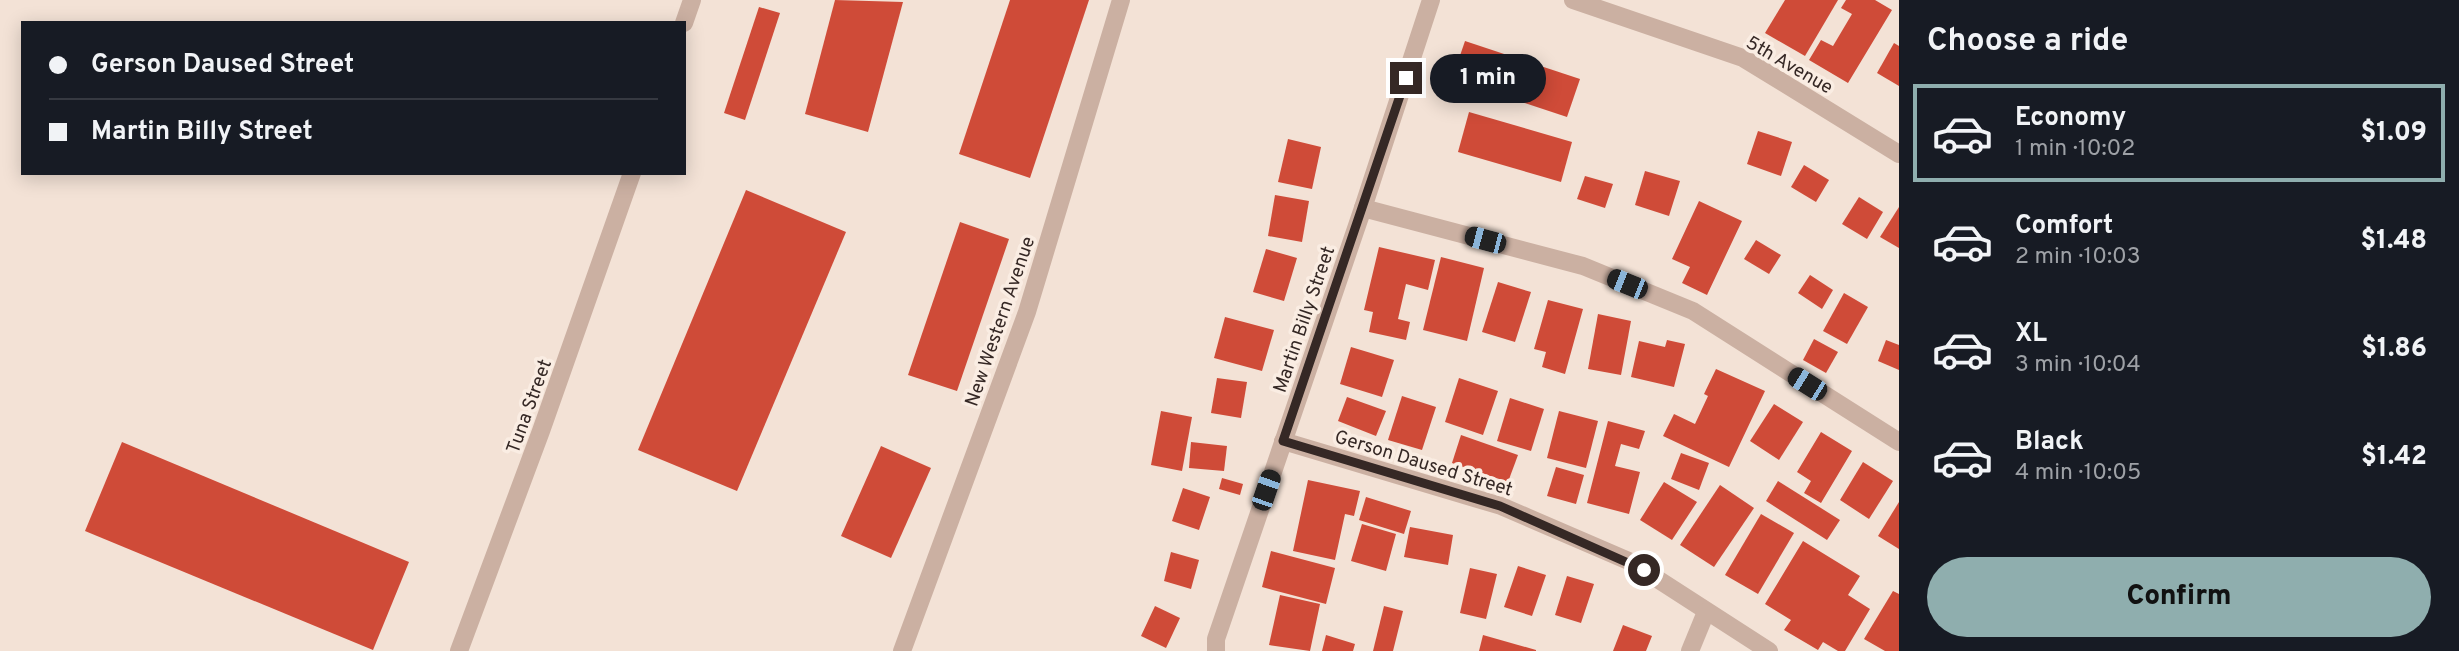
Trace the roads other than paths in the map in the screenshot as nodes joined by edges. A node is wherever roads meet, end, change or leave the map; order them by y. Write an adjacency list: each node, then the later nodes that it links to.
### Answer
1 (692, 0): 5 (street)
2 (1121, 0): 13 (street, New Western Avenue)
3 (1431, 0): 8 (street, Martin Billy Street)
4 (1573, 0): 6 (street, 5th Avenue)
5 (685, 21)
6 (1899, 154)
7 (631, 175): 12 (street, Tuna Street)
8 (1363, 208): 9 (street, Martin Billy Street); 10 (street)
9 (1283, 441): 11 (street, Gerson Daused Street); 14 (street, Martin Billy Street)
10 (1899, 442)
11 (1706, 612): 15 (street); 16 (street, Gerson Daused Street)
12 (459, 651)
13 (902, 651)
14 (1216, 651)
15 (1690, 651)
16 (1769, 651)

